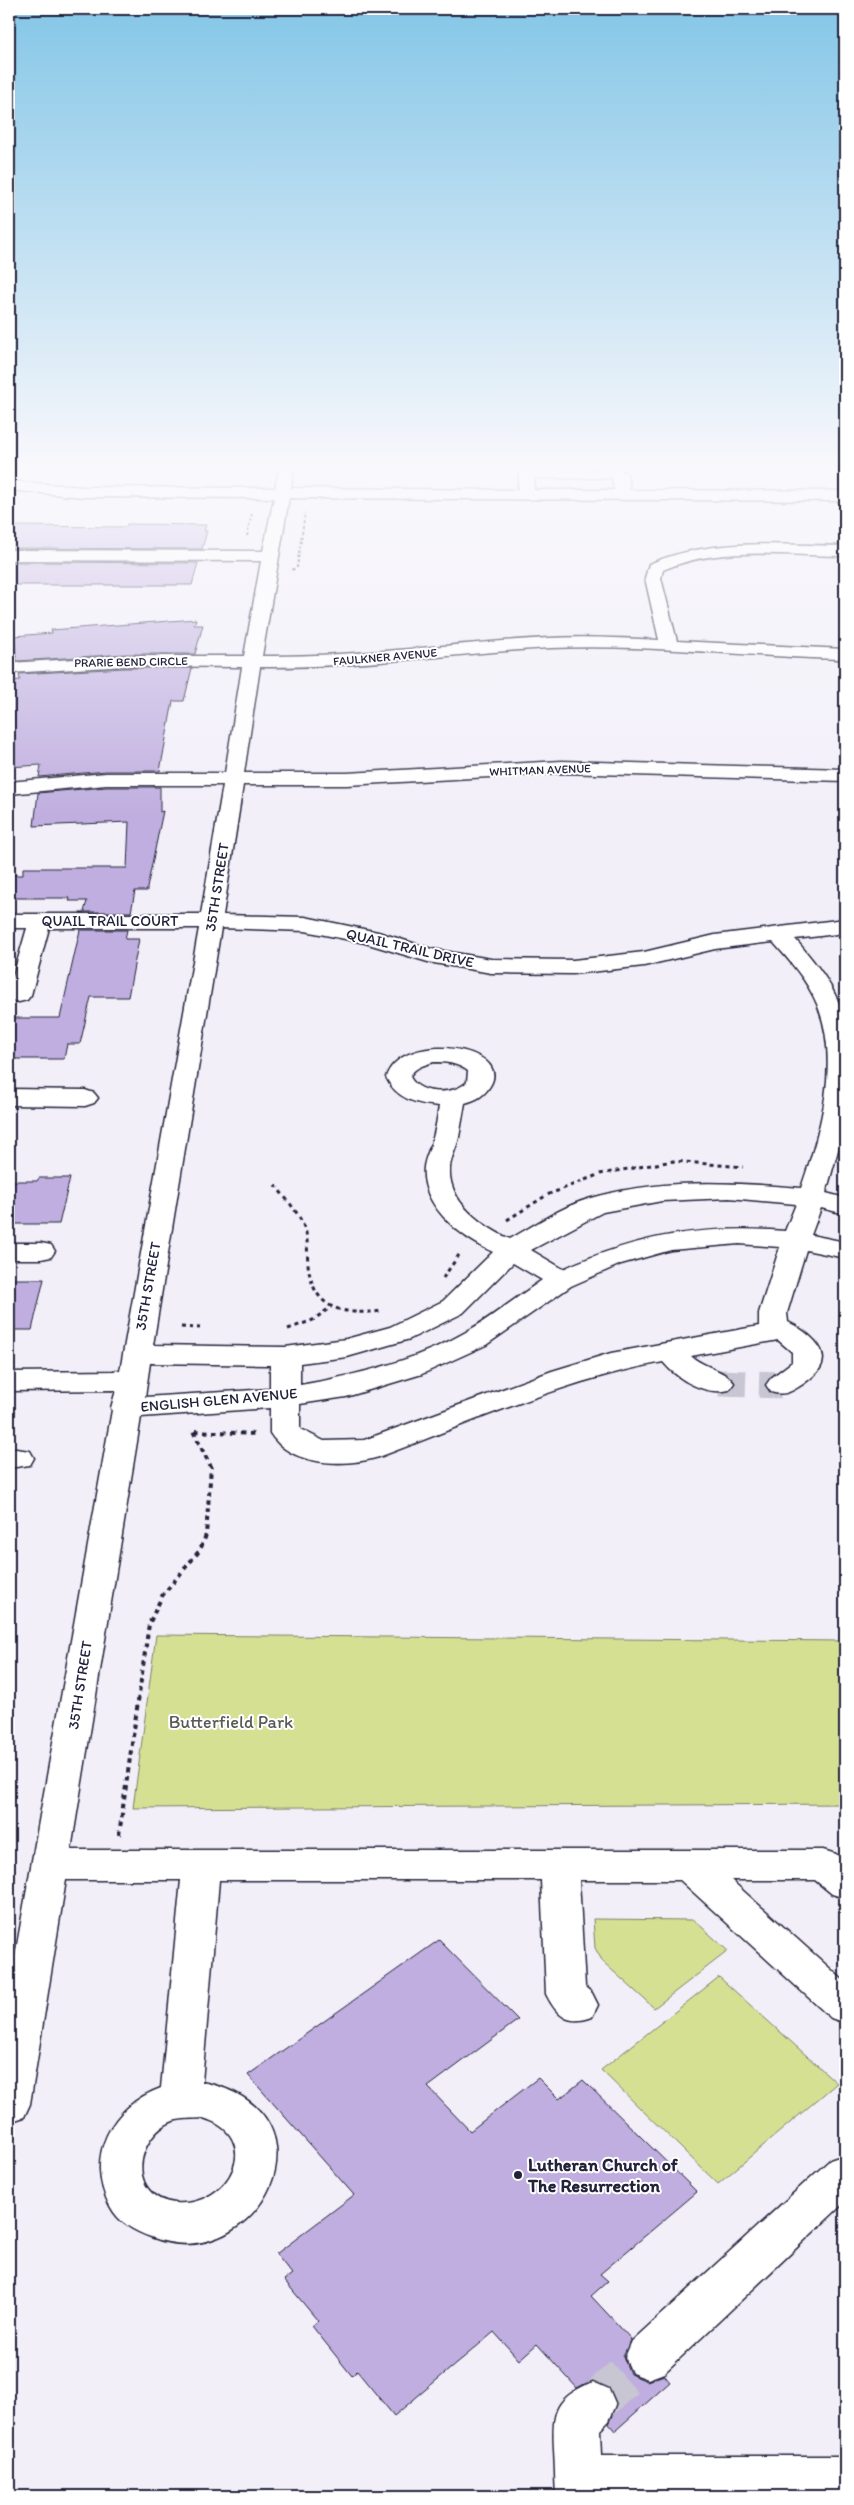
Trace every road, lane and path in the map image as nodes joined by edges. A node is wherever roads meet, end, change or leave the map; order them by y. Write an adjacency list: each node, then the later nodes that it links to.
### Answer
1 (266, 585): 5 (street, 35TH STREET)
2 (655, 585): 3 (street)
3 (669, 644): 4 (street, FAULKNER AVENUE); 5 (street, FAULKNER AVENUE)
4 (845, 654)
5 (254, 662): 6 (street, PRARIE BEND CIRCLE); 8 (street, 35TH STREET)
6 (9, 668)
7 (845, 775): 8 (street, WHITMAN AVENUE)
8 (235, 778): 9 (street); 12 (street, 35TH STREET)
9 (9, 788)
10 (9, 921): 11 (street, QUAIL TRAIL COURT)
11 (40, 921): 12 (street, QUAIL TRAIL COURT); 15 (street)
12 (211, 921): 14 (street, QUAIL TRAIL DRIVE); 38 (street, 35TH STREET)
13 (845, 926): 14 (street, QUAIL TRAIL DRIVE)
14 (778, 933): 20 (street)
15 (19, 996)
16 (9, 1097): 17 (street)
17 (85, 1098)
18 (452, 1099): 24 (street)
19 (275, 1185): 30 (path)
20 (811, 1198): 21 (street); 22 (street); 24 (street)
21 (845, 1206)
22 (796, 1240): 25 (street, ENGLISH GLEN AVENUE); 28 (street, ENGLISH GLEN AVENUE); 32 (street)
23 (467, 1248): 29 (path)
24 (511, 1250): 28 (street); 35 (street)
25 (845, 1250)
26 (9, 1251): 27 (street)
27 (41, 1251)
28 (561, 1280): 41 (street, ENGLISH GLEN AVENUE)
29 (438, 1284)
30 (331, 1307): 31 (path); 35 (path)
31 (386, 1310)
32 (774, 1326): 36 (street); 40 (street)
33 (180, 1327): 34 (path)
34 (210, 1329)
35 (283, 1343): 38 (street); 41 (street)
36 (670, 1352): 39 (street); 41 (street)
37 (9, 1381): 38 (street)
38 (131, 1381): 41 (street, ENGLISH GLEN AVENUE); 47 (street, 35TH STREET)
39 (719, 1383)
40 (781, 1385)
41 (286, 1396)
42 (190, 1424): 44 (path)
43 (183, 1430): 44 (path)
44 (193, 1431): 45 (path); 46 (path)
45 (265, 1435)
46 (118, 1836)
47 (51, 1865): 50 (street); 55 (street, 35TH STREET)
48 (559, 1865): 49 (street); 50 (street); 52 (street)
49 (688, 1865): 51 (street); 53 (street)
50 (201, 1866): 54 (street)
51 (845, 1883)
52 (578, 2005)
53 (845, 2006)
54 (180, 2101)
55 (9, 2104)
56 (845, 2174): 57 (street)
57 (648, 2357)
58 (593, 2406): 60 (street)
59 (845, 2480): 60 (street)
60 (580, 2488)

